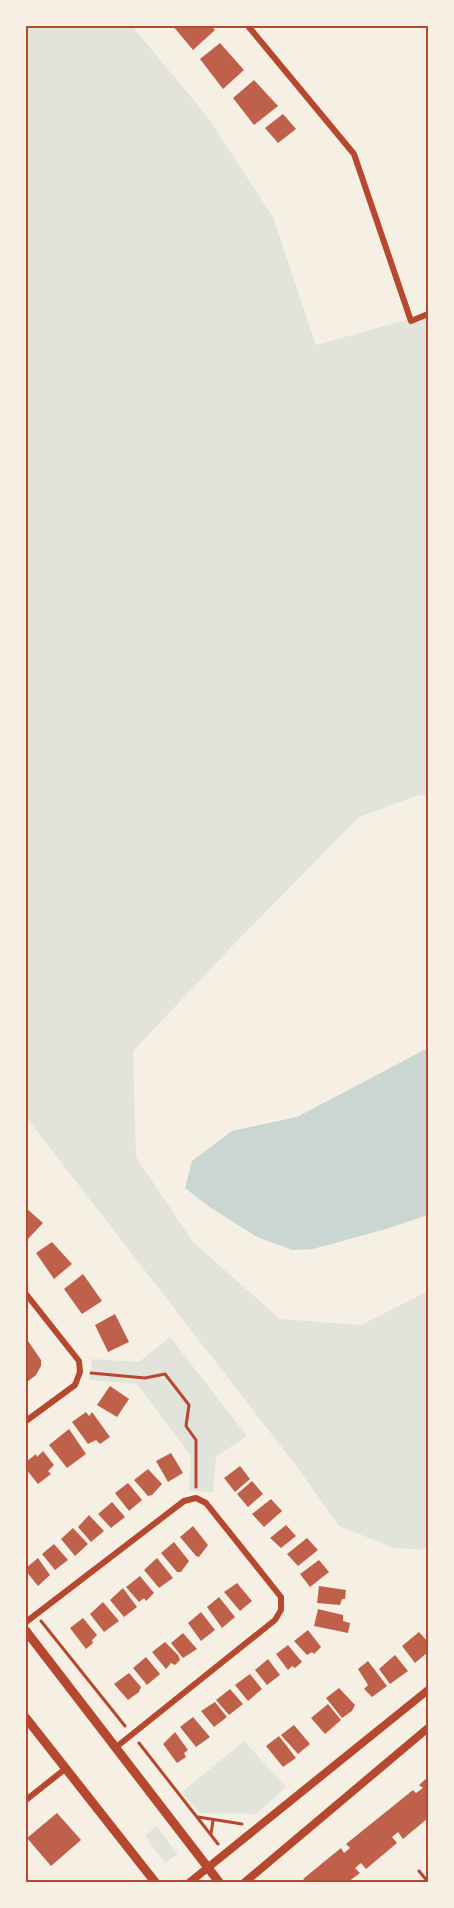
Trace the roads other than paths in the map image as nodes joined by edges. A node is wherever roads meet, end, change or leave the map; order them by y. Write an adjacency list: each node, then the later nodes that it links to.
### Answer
1 (248, 26): 2 (street)
2 (429, 314)
3 (26, 1294): 4 (street)
4 (26, 1421)
5 (26, 1622): 10 (street)
6 (26, 1631): 10 (main road)
7 (429, 1690): 13 (street)
8 (26, 1718): 11 (main road)
9 (429, 1728): 17 (street)
10 (115, 1748): 13 (main road)
11 (65, 1769): 12 (street); 14 (main road)
12 (26, 1800)
13 (207, 1868): 15 (street); 16 (main road)
14 (155, 1882)
15 (190, 1882)
16 (219, 1882)
17 (245, 1882)

